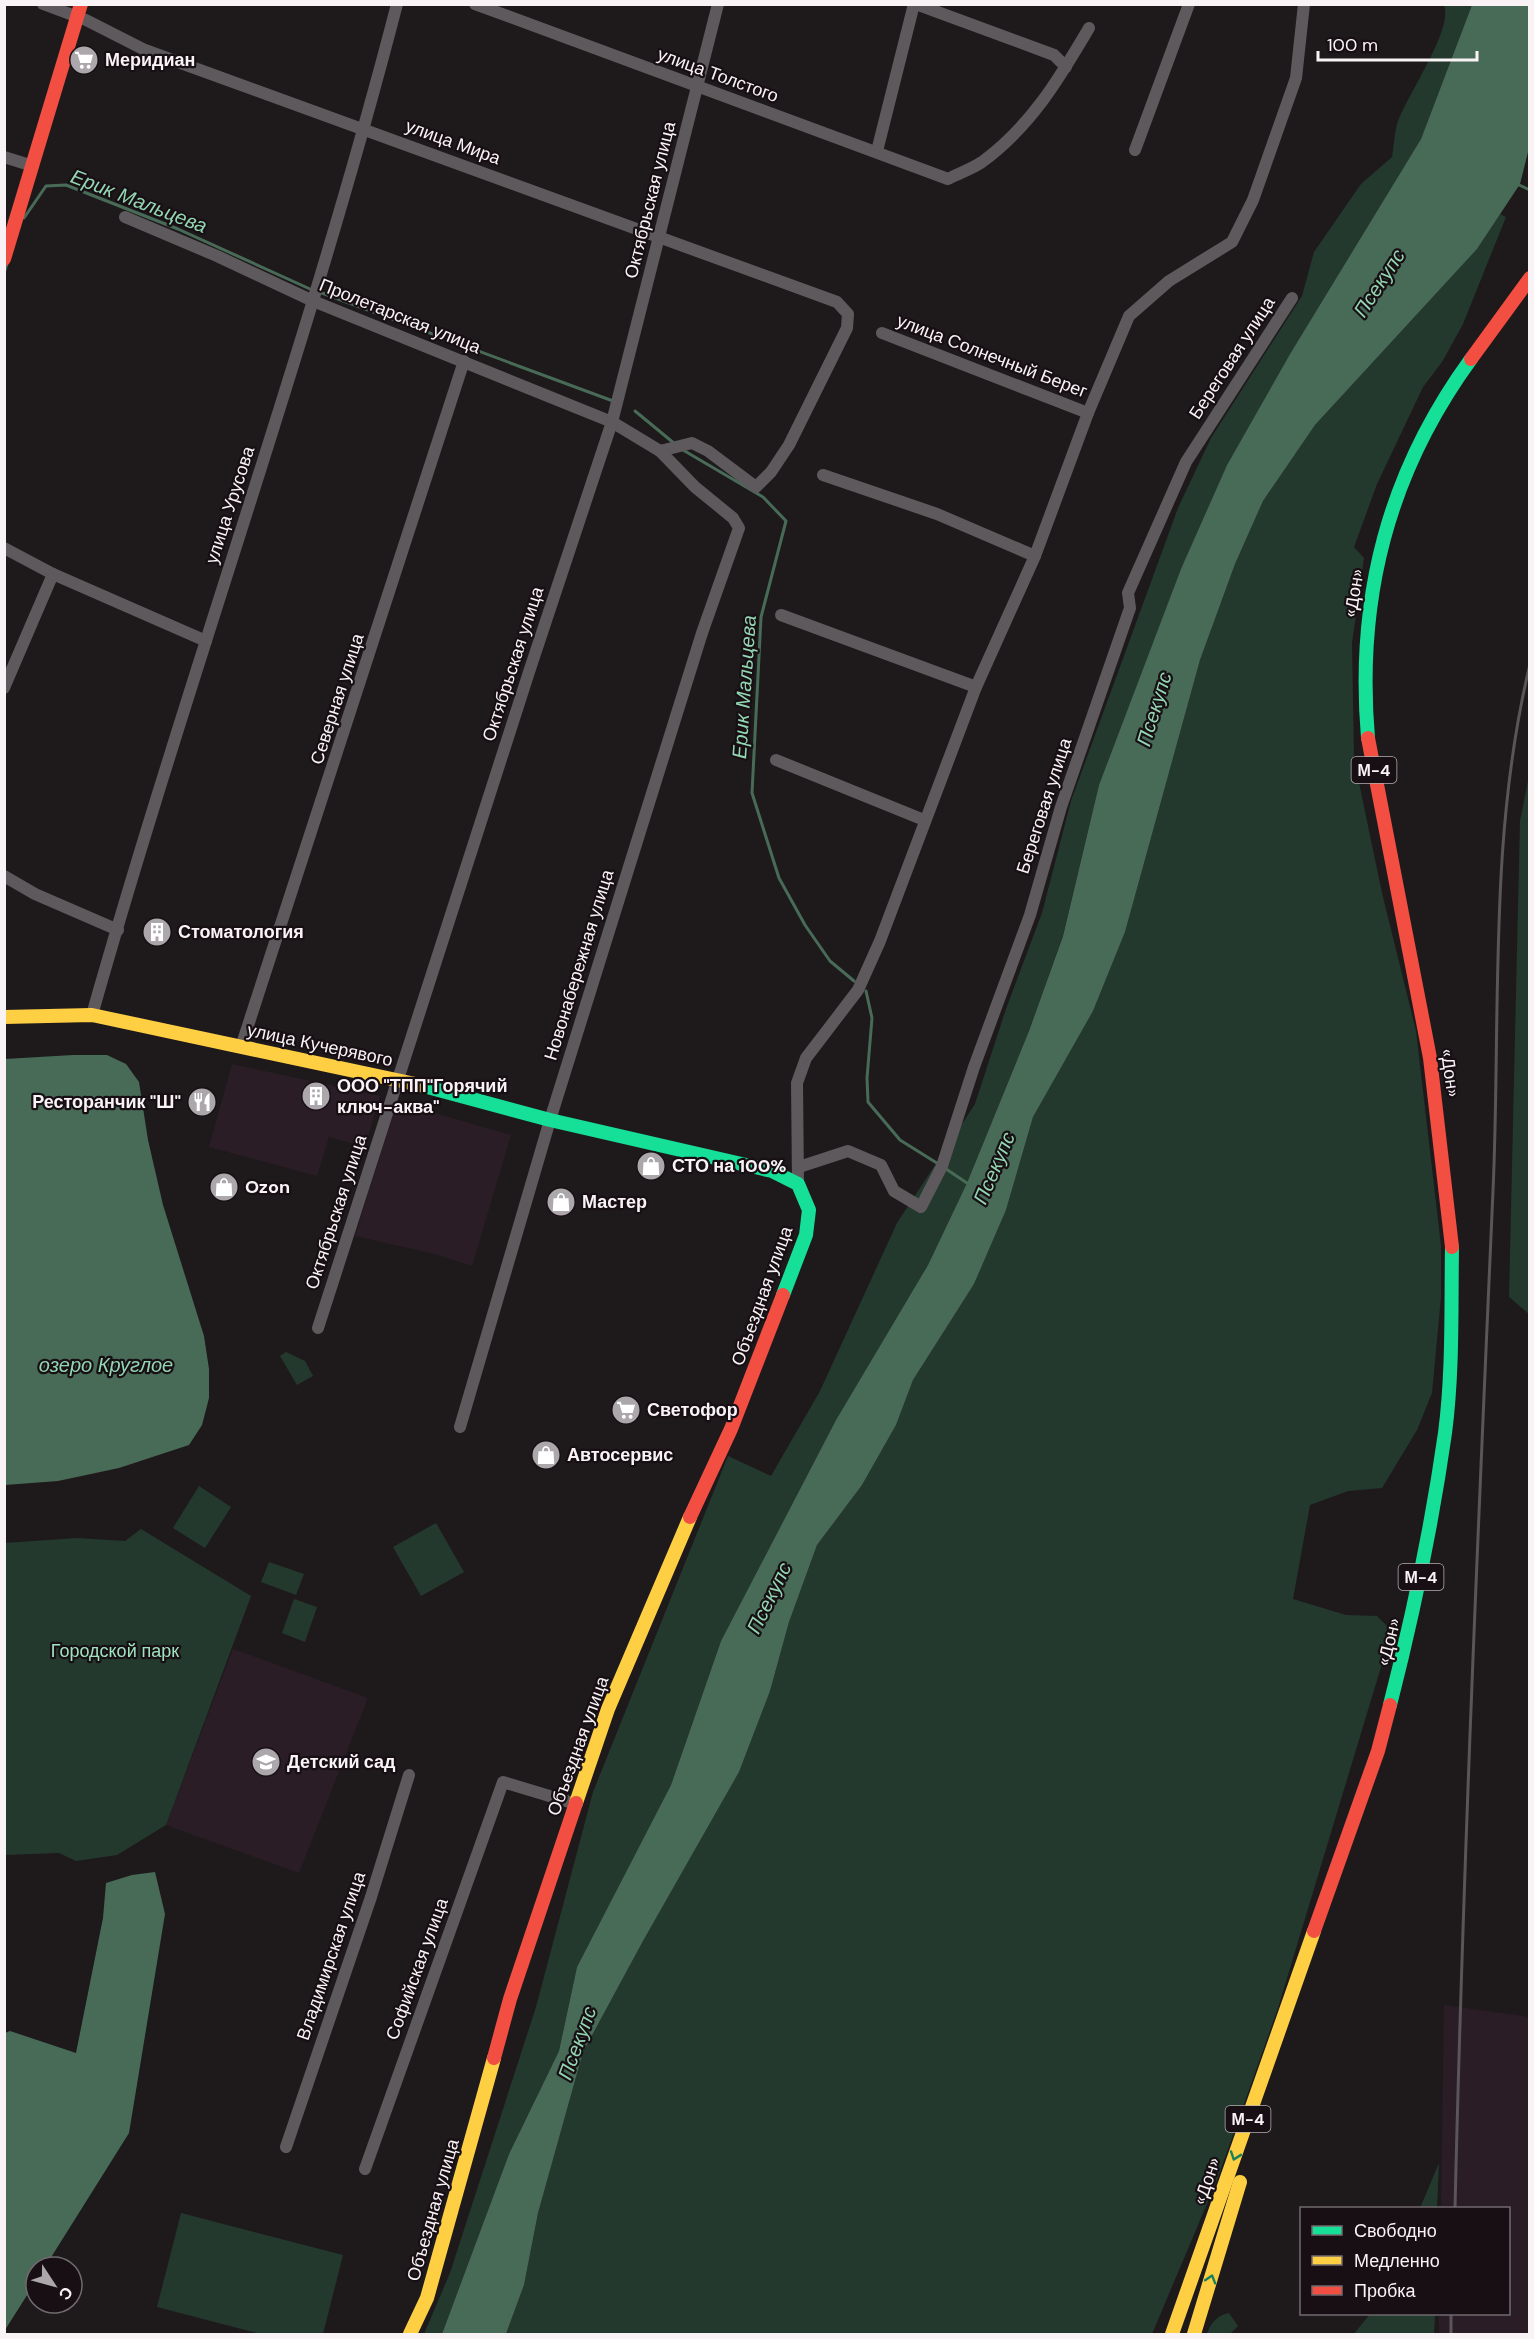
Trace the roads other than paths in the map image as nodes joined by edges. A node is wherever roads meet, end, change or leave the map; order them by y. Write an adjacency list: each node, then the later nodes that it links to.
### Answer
1 (43, 4): 8 (street, улица Мира)
2 (397, 4): 12 (street, улица Урусова)
3 (475, 4): 11 (street, улица Толстого)
4 (718, 4): 11 (street, Октябрьская улица)
5 (915, 4): 10 (street); 14 (street)
6 (1189, 4): 13 (street)
7 (1304, 4): 25 (street, улица Солнечный Берег)
8 (79, 11): 12 (street, улица Мира); 16 (main road)
9 (1089, 28): 10 (street)
10 (1066, 67): 14 (street, улица Толстого)
11 (696, 87): 14 (street, улица Толстого); 18 (street, Октябрьская улица)
12 (365, 129): 18 (street, улица Мира); 22 (street, улица Урусова)
13 (1136, 150)
14 (877, 151)
15 (4, 157): 16 (street)
16 (33, 166): 19 (main road)
17 (125, 217): 22 (street, Пролетарская улица)
18 (660, 239): 26 (street, Октябрьская улица); 27 (street, улица Мира)
19 (4, 260)
20 (1530, 278): 52 (main road, «Дон» / М-4)
21 (1292, 298): 46 (street, Береговая улица)
22 (314, 302): 24 (street, Пролетарская улица); 34 (street, улица Урусова)
23 (882, 333): 25 (street, улица Солнечный Берег)
24 (464, 361): 26 (street, Пролетарская улица); 43 (street, Северная улица)
25 (1088, 414): 31 (street, улица Солнечный Берег)
26 (612, 422): 27 (street, Пролетарская улица); 44 (street, Октябрьская улица)
27 (660, 451): 29 (street, Пролетарская улица)
28 (823, 475): 31 (street)
29 (733, 518): 45 (street, Новонабережная улица)
30 (4, 548): 32 (street)
31 (1035, 556): 35 (street, улица Солнечный Берег)
32 (53, 574): 34 (street); 36 (street)
33 (781, 615): 35 (street)
34 (206, 641): 40 (street, улица Урусова)
35 (976, 687): 38 (street, улица Солнечный Берег)
36 (4, 688)
37 (776, 760): 38 (street)
38 (924, 820): 46 (street, улица Солнечный Берег)
39 (4, 876): 40 (street)
40 (118, 930): 41 (street, улица Урусова)
41 (92, 1015): 42 (main road, улица Кучерявого); 43 (main road, улица Кучерявого)
42 (4, 1017)
43 (241, 1047): 44 (main road, улица Кучерявого)
44 (398, 1079): 45 (main road, улица Кучерявого); 48 (street, Октябрьская улица)
45 (550, 1120): 47 (main road, улица Кучерявого); 49 (street, Новонабережная улица)
46 (799, 1167): 47 (street, улица Солнечный Берег)
47 (798, 1184): 51 (main road, Объездная улица)
48 (318, 1328)
49 (460, 1427)
50 (409, 1775): 53 (street, Владимирская улица)
51 (576, 1804): 54 (street, Софийская улица); 55 (main road, Объездная улица)
52 (1324, 1903): 56 (main road, «Дон» / М-4, one-way to 56); 57 (main road, «Дон» / М-4, one-way to 52)
53 (286, 2147)
54 (365, 2169)
55 (410, 2334)
56 (1172, 2334)
57 (1194, 2334)

